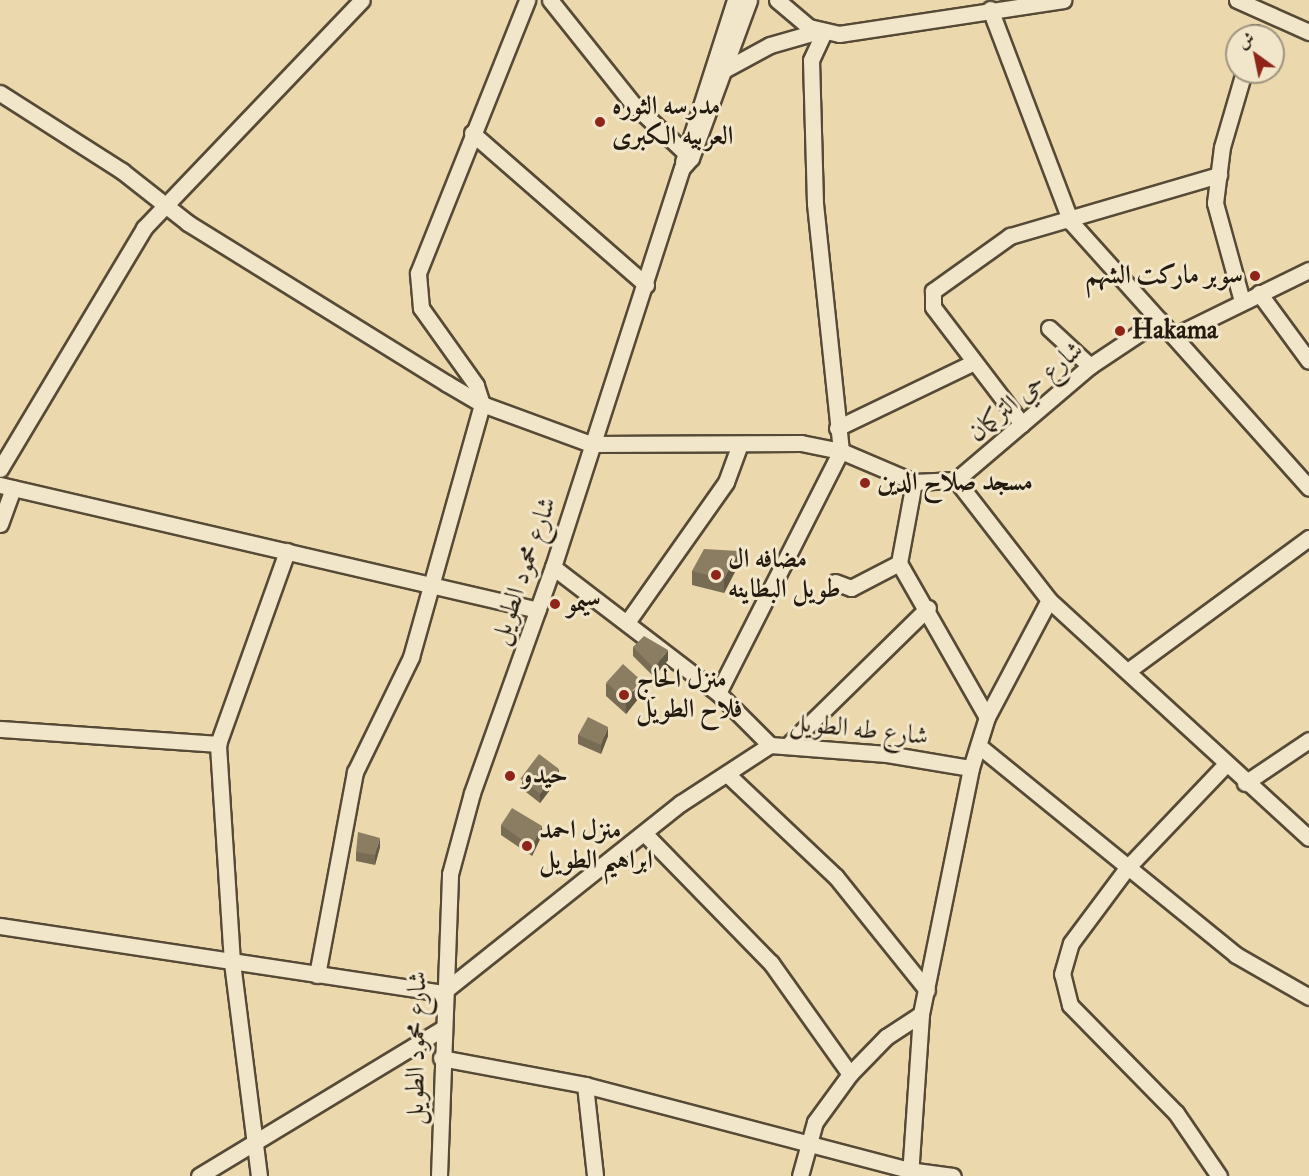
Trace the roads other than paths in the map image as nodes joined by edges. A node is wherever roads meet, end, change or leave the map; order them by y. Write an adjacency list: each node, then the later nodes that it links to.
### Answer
1 (362, 0): 18 (street)
2 (527, 0): 15 (street)
3 (550, 0): 16 (street)
4 (735, 0): 16 (street)
5 (749, 0): 12 (street, شارع محمود الطويل)
6 (777, 0): 10 (street)
7 (1063, 0): 9 (street)
8 (1237, 0): 11 (street)
9 (990, 9): 10 (street); 19 (street)
10 (821, 32): 12 (street); 32 (street)
11 (1309, 32)
12 (724, 70): 16 (street, شارع محمود الطويل)
13 (1241, 84): 17 (street)
14 (0, 93): 18 (street)
15 (472, 133): 21 (street); 30 (street)
16 (686, 160): 21 (street, شارع محمود الطويل)
17 (1219, 175): 19 (street); 23 (street)
18 (165, 206): 30 (street); 36 (street)
19 (1071, 222): 24 (street); 28 (street)
20 (1309, 270): 22 (street)
21 (646, 285): 33 (street, شارع محمود الطويل)
22 (1259, 293): 23 (street); 27 (street)
23 (1242, 301): 26 (street)
24 (1159, 320): 26 (street); 29 (street, شارع حي التركمان)
25 (1049, 328): 29 (street)
26 (1174, 336): 40 (street)
27 (1306, 352)
28 (972, 363): 31 (street); 32 (street)
29 (1090, 366): 31 (street, شارع حي التركمان)
30 (482, 404): 33 (street); 47 (street)
31 (1022, 424): 37 (street, شارع حي التركمان)
32 (837, 428): 35 (street)
33 (591, 444): 34 (street); 45 (street, شارع محمود الطويل)
34 (740, 444): 35 (street); 51 (street)
35 (841, 451): 38 (street); 53 (street)
36 (0, 469)
37 (956, 480): 38 (street); 48 (street)
38 (914, 482): 44 (street)
39 (7, 487): 41 (street); 43 (street)
40 (1309, 488)
41 (0, 524)
42 (1309, 538): 52 (street)
43 (287, 551): 47 (street); 58 (street)
44 (898, 563): 46 (street); 49 (street)
45 (553, 567): 50 (street, شارع محمود الطويل); 51 (street, شارع طه الطويل)
46 (835, 582)
47 (433, 585): 50 (street); 70 (street)
48 (1049, 600): 52 (street); 54 (street)
49 (928, 608): 54 (street); 57 (street)
50 (538, 610): 72 (street, شارع محمود الطويل)
51 (628, 621): 53 (street, شارع طه الطويل)
52 (1129, 670): 61 (street)
53 (718, 693): 59 (street, شارع طه الطويل)
54 (987, 717): 60 (street)
55 (0, 729): 58 (street)
56 (1309, 740): 64 (street)
57 (790, 743): 59 (street, شارع طه الطويل); 62 (street, شارع طه الطويل)
58 (218, 744): 69 (street)
59 (771, 745): 63 (street)
60 (979, 746): 62 (street); 67 (street)
61 (1225, 765): 64 (street); 67 (street)
62 (971, 768): 71 (street)
63 (727, 774): 65 (street); 71 (street)
64 (1245, 783): 66 (street)
65 (644, 833): 72 (street); 77 (street)
66 (1309, 838)
67 (1127, 868): 73 (street); 90 (street)
68 (0, 926): 69 (street)
69 (232, 962): 70 (street); 80 (street)
70 (317, 975): 72 (street)
71 (927, 990): 74 (street)
72 (442, 993): 75 (street, شارع محمود الطويل)
73 (1309, 997)
74 (921, 1014): 77 (street); 79 (street)
75 (443, 1028): 76 (street, شارع محمود الطويل); 80 (street)
76 (441, 1059): 78 (street); 86 (street, شارع محمود الطويل)
77 (850, 1074): 81 (street)
78 (585, 1085): 81 (street); 87 (street)
79 (915, 1141): 82 (street); 83 (street)
80 (254, 1144): 84 (street); 85 (street)
81 (810, 1144): 82 (street); 88 (street)
82 (909, 1173): 83 (street)
83 (928, 1174): 89 (street)
84 (199, 1176)
85 (259, 1176)
86 (439, 1176)
87 (595, 1176)
88 (800, 1176)
89 (953, 1176)
90 (1219, 1176)

